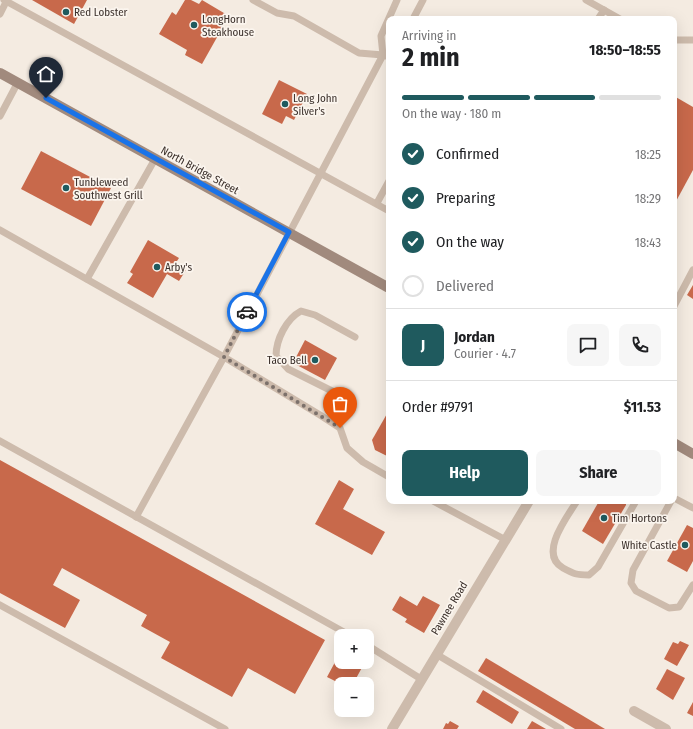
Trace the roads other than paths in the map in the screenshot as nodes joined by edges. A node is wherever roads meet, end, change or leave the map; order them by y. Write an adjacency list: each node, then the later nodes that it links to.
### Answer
1 (6, 0): 7 (lane); 22 (lane)
2 (253, 0): 16 (lane)
3 (397, 0): 8 (lane)
4 (423, 0): 9 (lane)
5 (586, 0): 6 (lane)
6 (604, 10): 10 (lane); 11 (lane)
7 (0, 14)
8 (390, 16)
9 (415, 16)
10 (600, 16)
11 (615, 16)
12 (386, 25): 15 (lane)
13 (677, 40): 14 (lane)
14 (693, 40)
15 (386, 52)
16 (386, 55)
17 (386, 57): 22 (lane)
18 (0, 73): 19 (main road, North Bridge Street)
19 (18, 82): 20 (lane); 21 (main road, North Bridge Street)
20 (0, 116)
21 (155, 159): 27 (main road, North Bridge Street); 29 (lane)
22 (321, 174): 24 (lane); 27 (lane)
23 (386, 186): 24 (lane)
24 (376, 203): 25 (lane)
25 (386, 209)
26 (0, 230): 29 (lane)
27 (289, 232): 30 (main road, North Bridge Street); 33 (lane)
28 (693, 270): 31 (lane)
29 (87, 279): 33 (lane)
30 (386, 286)
31 (677, 300)
32 (355, 337): 34 (lane)
33 (224, 357): 38 (lane); 46 (lane)
34 (340, 395)
35 (0, 441): 46 (lane)
36 (677, 445): 37 (main road)
37 (693, 454)
38 (386, 475)
39 (677, 500): 45 (lane)
40 (439, 504): 47 (lane)
41 (526, 504): 47 (street, Pawnee Road)
42 (575, 504): 43 (lane)
43 (634, 504)
44 (669, 504): 48 (lane)
45 (693, 508)
46 (136, 517): 50 (lane)
47 (504, 539): 52 (street, Pawnee Road)
48 (693, 585)
49 (0, 605): 55 (lane)
50 (338, 629)
51 (374, 649): 53 (lane)
52 (436, 654): 53 (street, Pawnee Road); 57 (lane)
53 (421, 678): 56 (street, Pawnee Road)
54 (634, 711): 58 (street)
55 (225, 729)
56 (392, 729)
57 (561, 729)
58 (666, 729)

